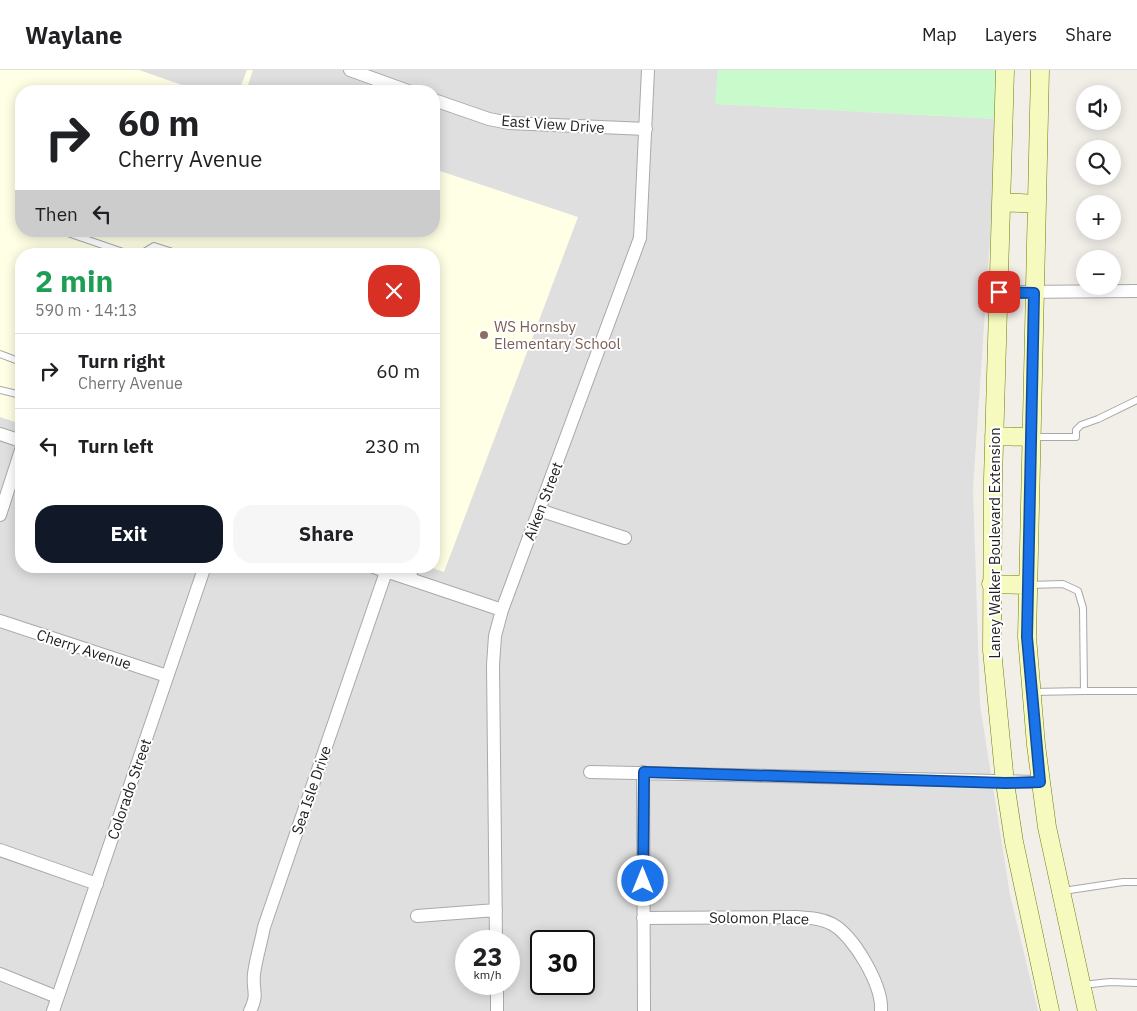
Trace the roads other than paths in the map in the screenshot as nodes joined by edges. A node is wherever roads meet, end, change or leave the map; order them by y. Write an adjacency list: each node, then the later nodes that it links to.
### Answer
1 (350, 70): 5 (street)
2 (648, 70): 7 (street, Aiken Street)
3 (1005, 70): 8 (main road, Laney Walker Boulevard Extension)
4 (1040, 70): 9 (main road)
5 (391, 85)
6 (440, 102): 7 (street, East View Drive)
7 (646, 129): 25 (street, Aiken Street)
8 (1001, 202): 9 (main road); 13 (main road, Laney Walker Boulevard Extension)
9 (1036, 204): 14 (main road)
10 (79, 237): 11 (lane)
11 (112, 248)
12 (1137, 291): 14 (street)
13 (999, 292): 14 (street); 21 (main road, Laney Walker Boulevard Extension)
14 (1034, 293): 22 (main road)
15 (0, 354): 16 (lane)
16 (15, 360)
17 (0, 390): 18 (lane)
18 (15, 394)
19 (1137, 400): 22 (lane)
20 (0, 434): 23 (street)
21 (994, 436): 22 (main road); 33 (main road, Laney Walker Boulevard Extension)
22 (1030, 437): 34 (main road)
23 (15, 439)
24 (15, 469): 26 (street)
25 (539, 510): 27 (street); 35 (street, Aiken Street)
26 (0, 516)
27 (625, 538)
28 (203, 573): 37 (street, Colorado Street)
29 (386, 573): 59 (street, Sea Isle Drive)
30 (389, 573): 32 (street)
31 (414, 573): 32 (lane)
32 (412, 580): 35 (street)
33 (991, 584): 34 (main road); 44 (main road, Laney Walker Boulevard Extension)
34 (1028, 585): 38 (lane); 39 (main road)
35 (502, 610): 49 (street, Aiken Street)
36 (0, 621): 37 (street, Cherry Avenue)
37 (167, 676): 47 (street, Colorado Street)
38 (1084, 691): 39 (lane); 40 (lane)
39 (1031, 692): 43 (main road)
40 (1137, 692)
41 (590, 772): 42 (street)
42 (644, 772): 44 (street); 51 (street)
43 (1040, 782): 44 (street); 48 (main road)
44 (1005, 783): 63 (main road, Laney Walker Boulevard Extension)
45 (0, 850): 47 (street)
46 (1137, 882): 48 (lane)
47 (97, 884): 57 (street, Colorado Street)
48 (1060, 891): 55 (main road)
49 (496, 910): 50 (street); 52 (street, Aiken Street)
50 (417, 916)
51 (642, 918): 61 (street); 62 (street, Solomon Place)
52 (496, 930)
53 (0, 974): 57 (street)
54 (1137, 983): 55 (lane)
55 (1080, 985): 64 (main road)
56 (497, 995): 60 (street)
57 (57, 997): 58 (street, Colorado Street)
58 (52, 1011)
59 (250, 1011)
60 (497, 1011)
61 (644, 1011)
62 (880, 1011)
63 (1050, 1011)
64 (1087, 1011)

